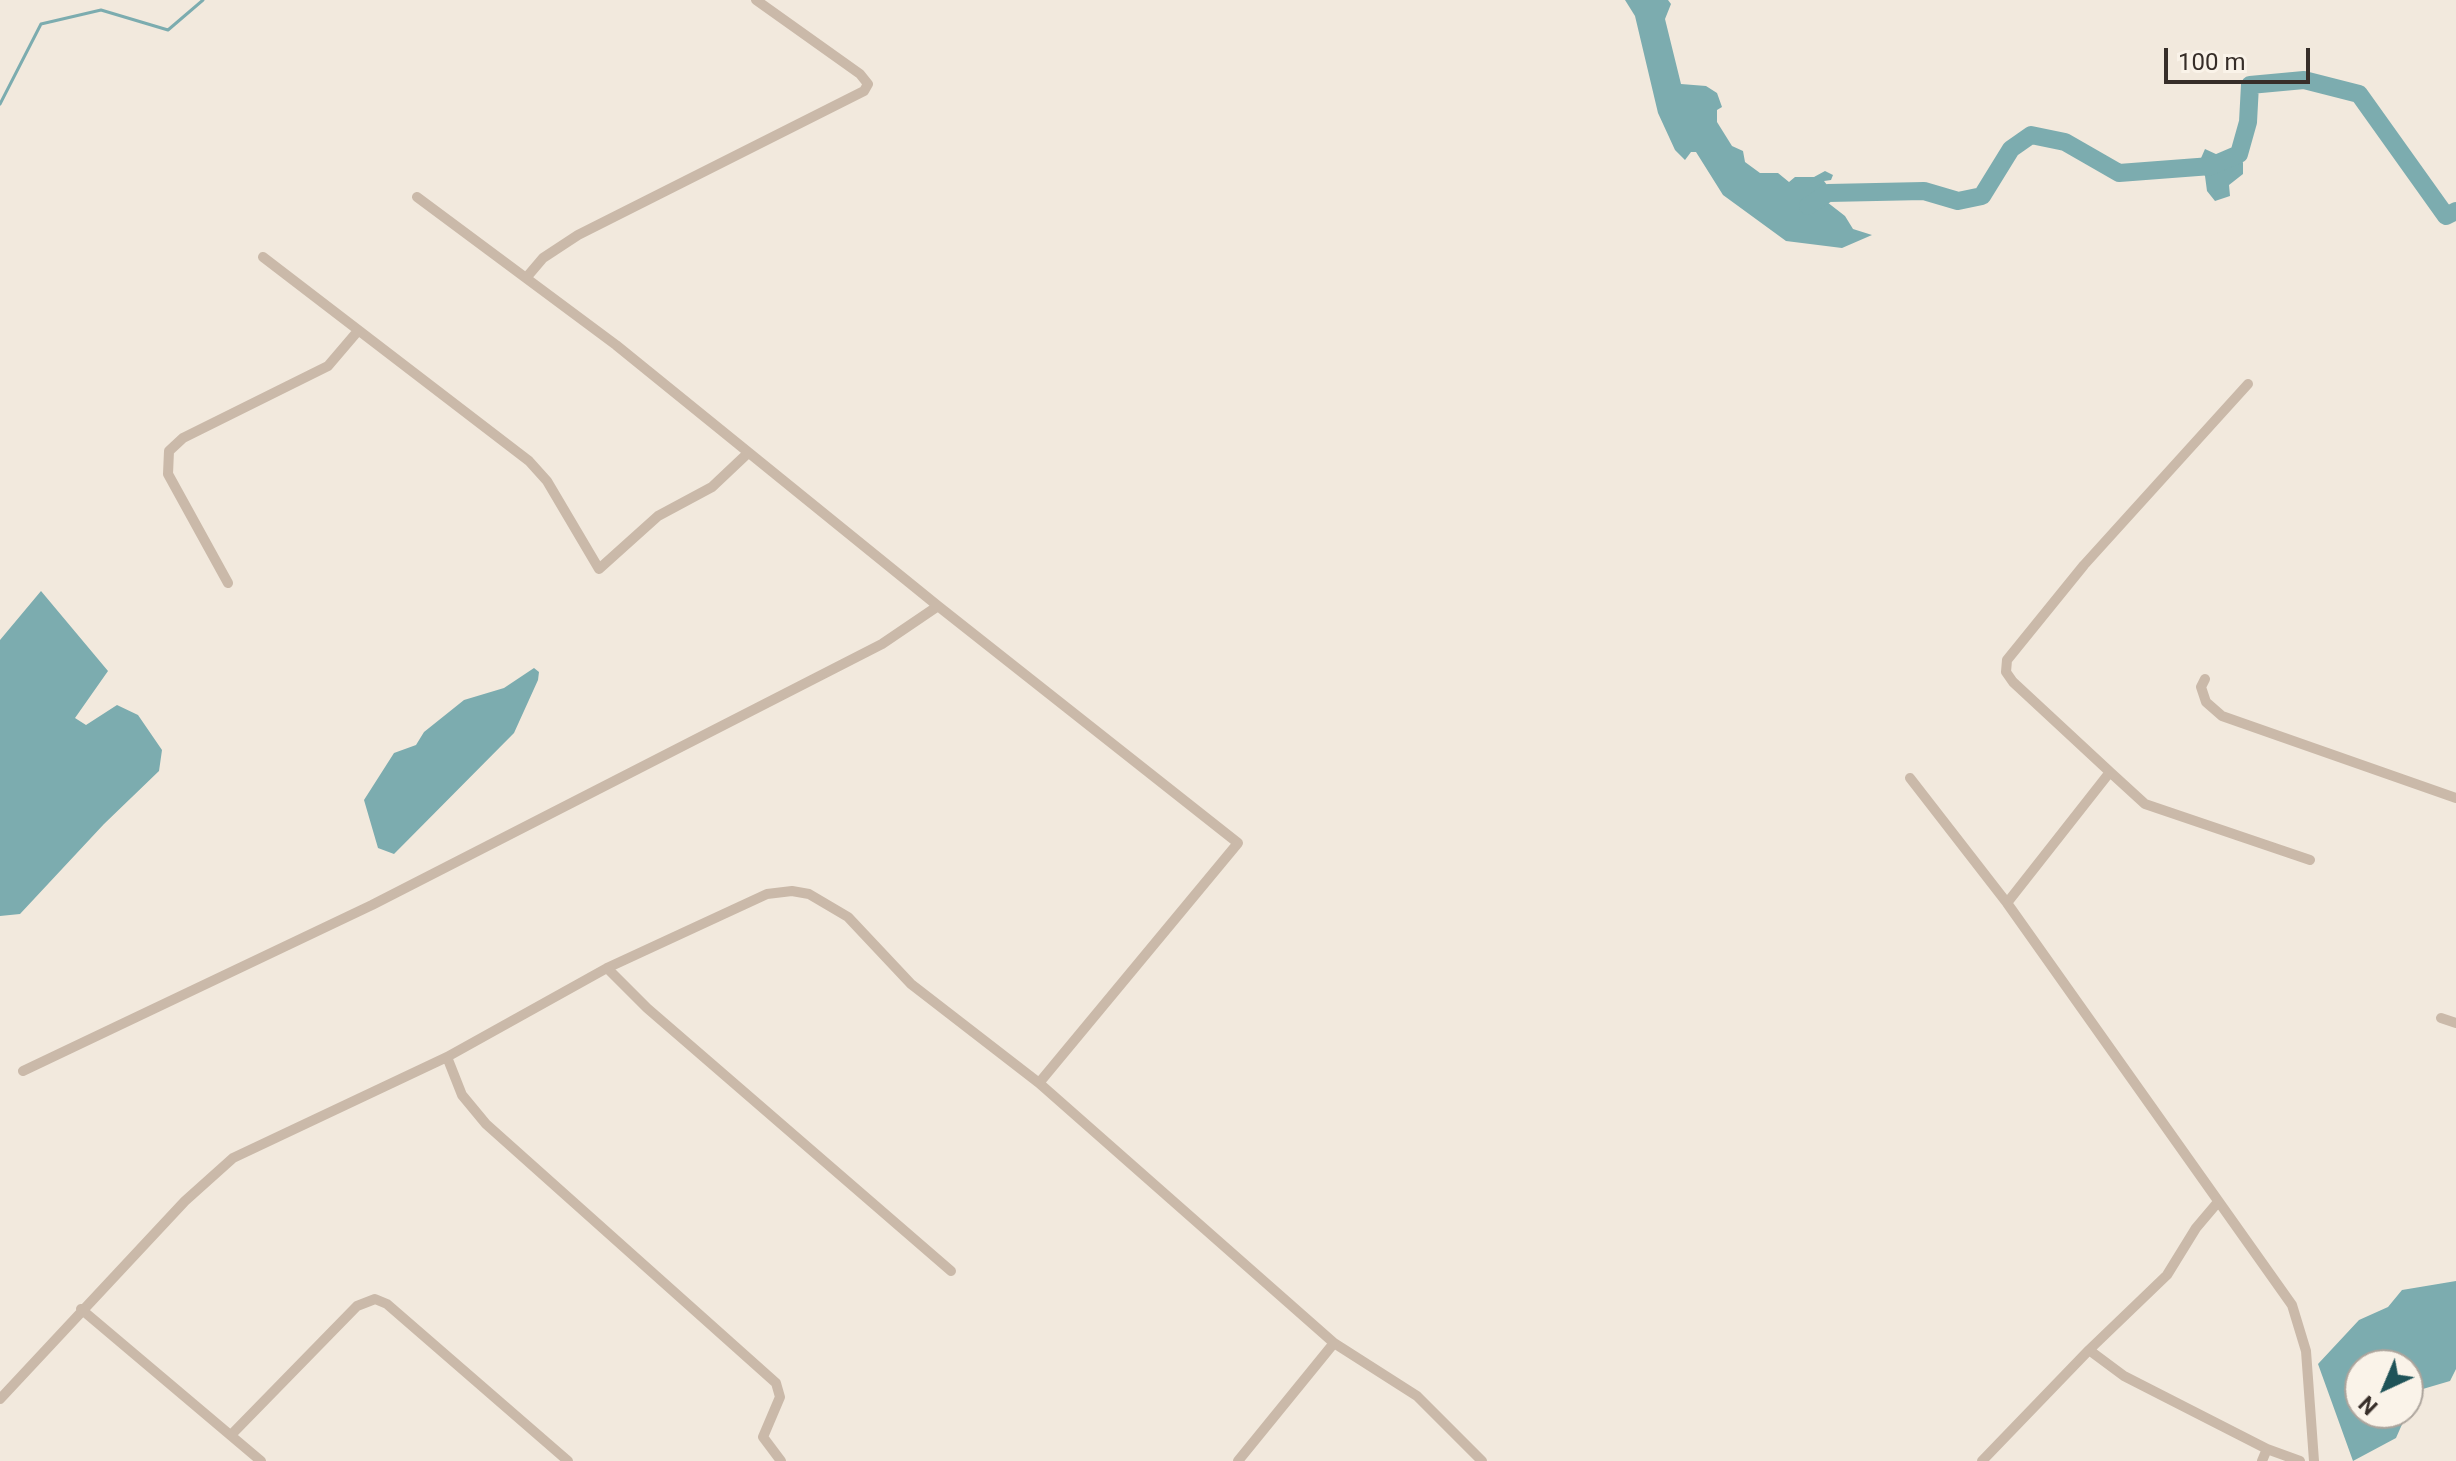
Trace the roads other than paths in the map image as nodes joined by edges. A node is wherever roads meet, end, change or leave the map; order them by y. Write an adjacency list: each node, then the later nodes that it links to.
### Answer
1 (756, 0): 4 (street)
2 (417, 197): 4 (street)
3 (263, 257): 5 (street)
4 (526, 278): 7 (street)
5 (357, 332): 7 (street); 8 (street)
6 (2248, 384): 11 (street)
7 (748, 453): 9 (street)
8 (228, 583)
9 (938, 606): 20 (street); 21 (street)
10 (2205, 679): 13 (street)
11 (2110, 772): 14 (street); 15 (street)
12 (1910, 778): 15 (street)
13 (2456, 798)
14 (2310, 860)
15 (2007, 903): 22 (street)
16 (607, 968): 19 (street); 21 (street); 23 (street)
17 (2441, 1018): 18 (street)
18 (2456, 1023)
19 (447, 1057): 24 (street); 32 (street)
20 (23, 1071)
21 (1039, 1083): 25 (street)
22 (2218, 1202): 26 (street); 38 (street)
23 (951, 1271)
24 (81, 1309): 27 (street); 28 (street)
25 (1334, 1343): 33 (street); 34 (street)
26 (2089, 1350): 29 (street); 35 (street)
27 (0, 1399)
28 (231, 1435): 30 (street); 31 (street)
29 (2267, 1449): 36 (street); 37 (street)
30 (261, 1461)
31 (568, 1461)
32 (781, 1461)
33 (1238, 1461)
34 (1482, 1461)
35 (1982, 1461)
36 (2262, 1461)
37 (2300, 1461)
38 (2314, 1461)

